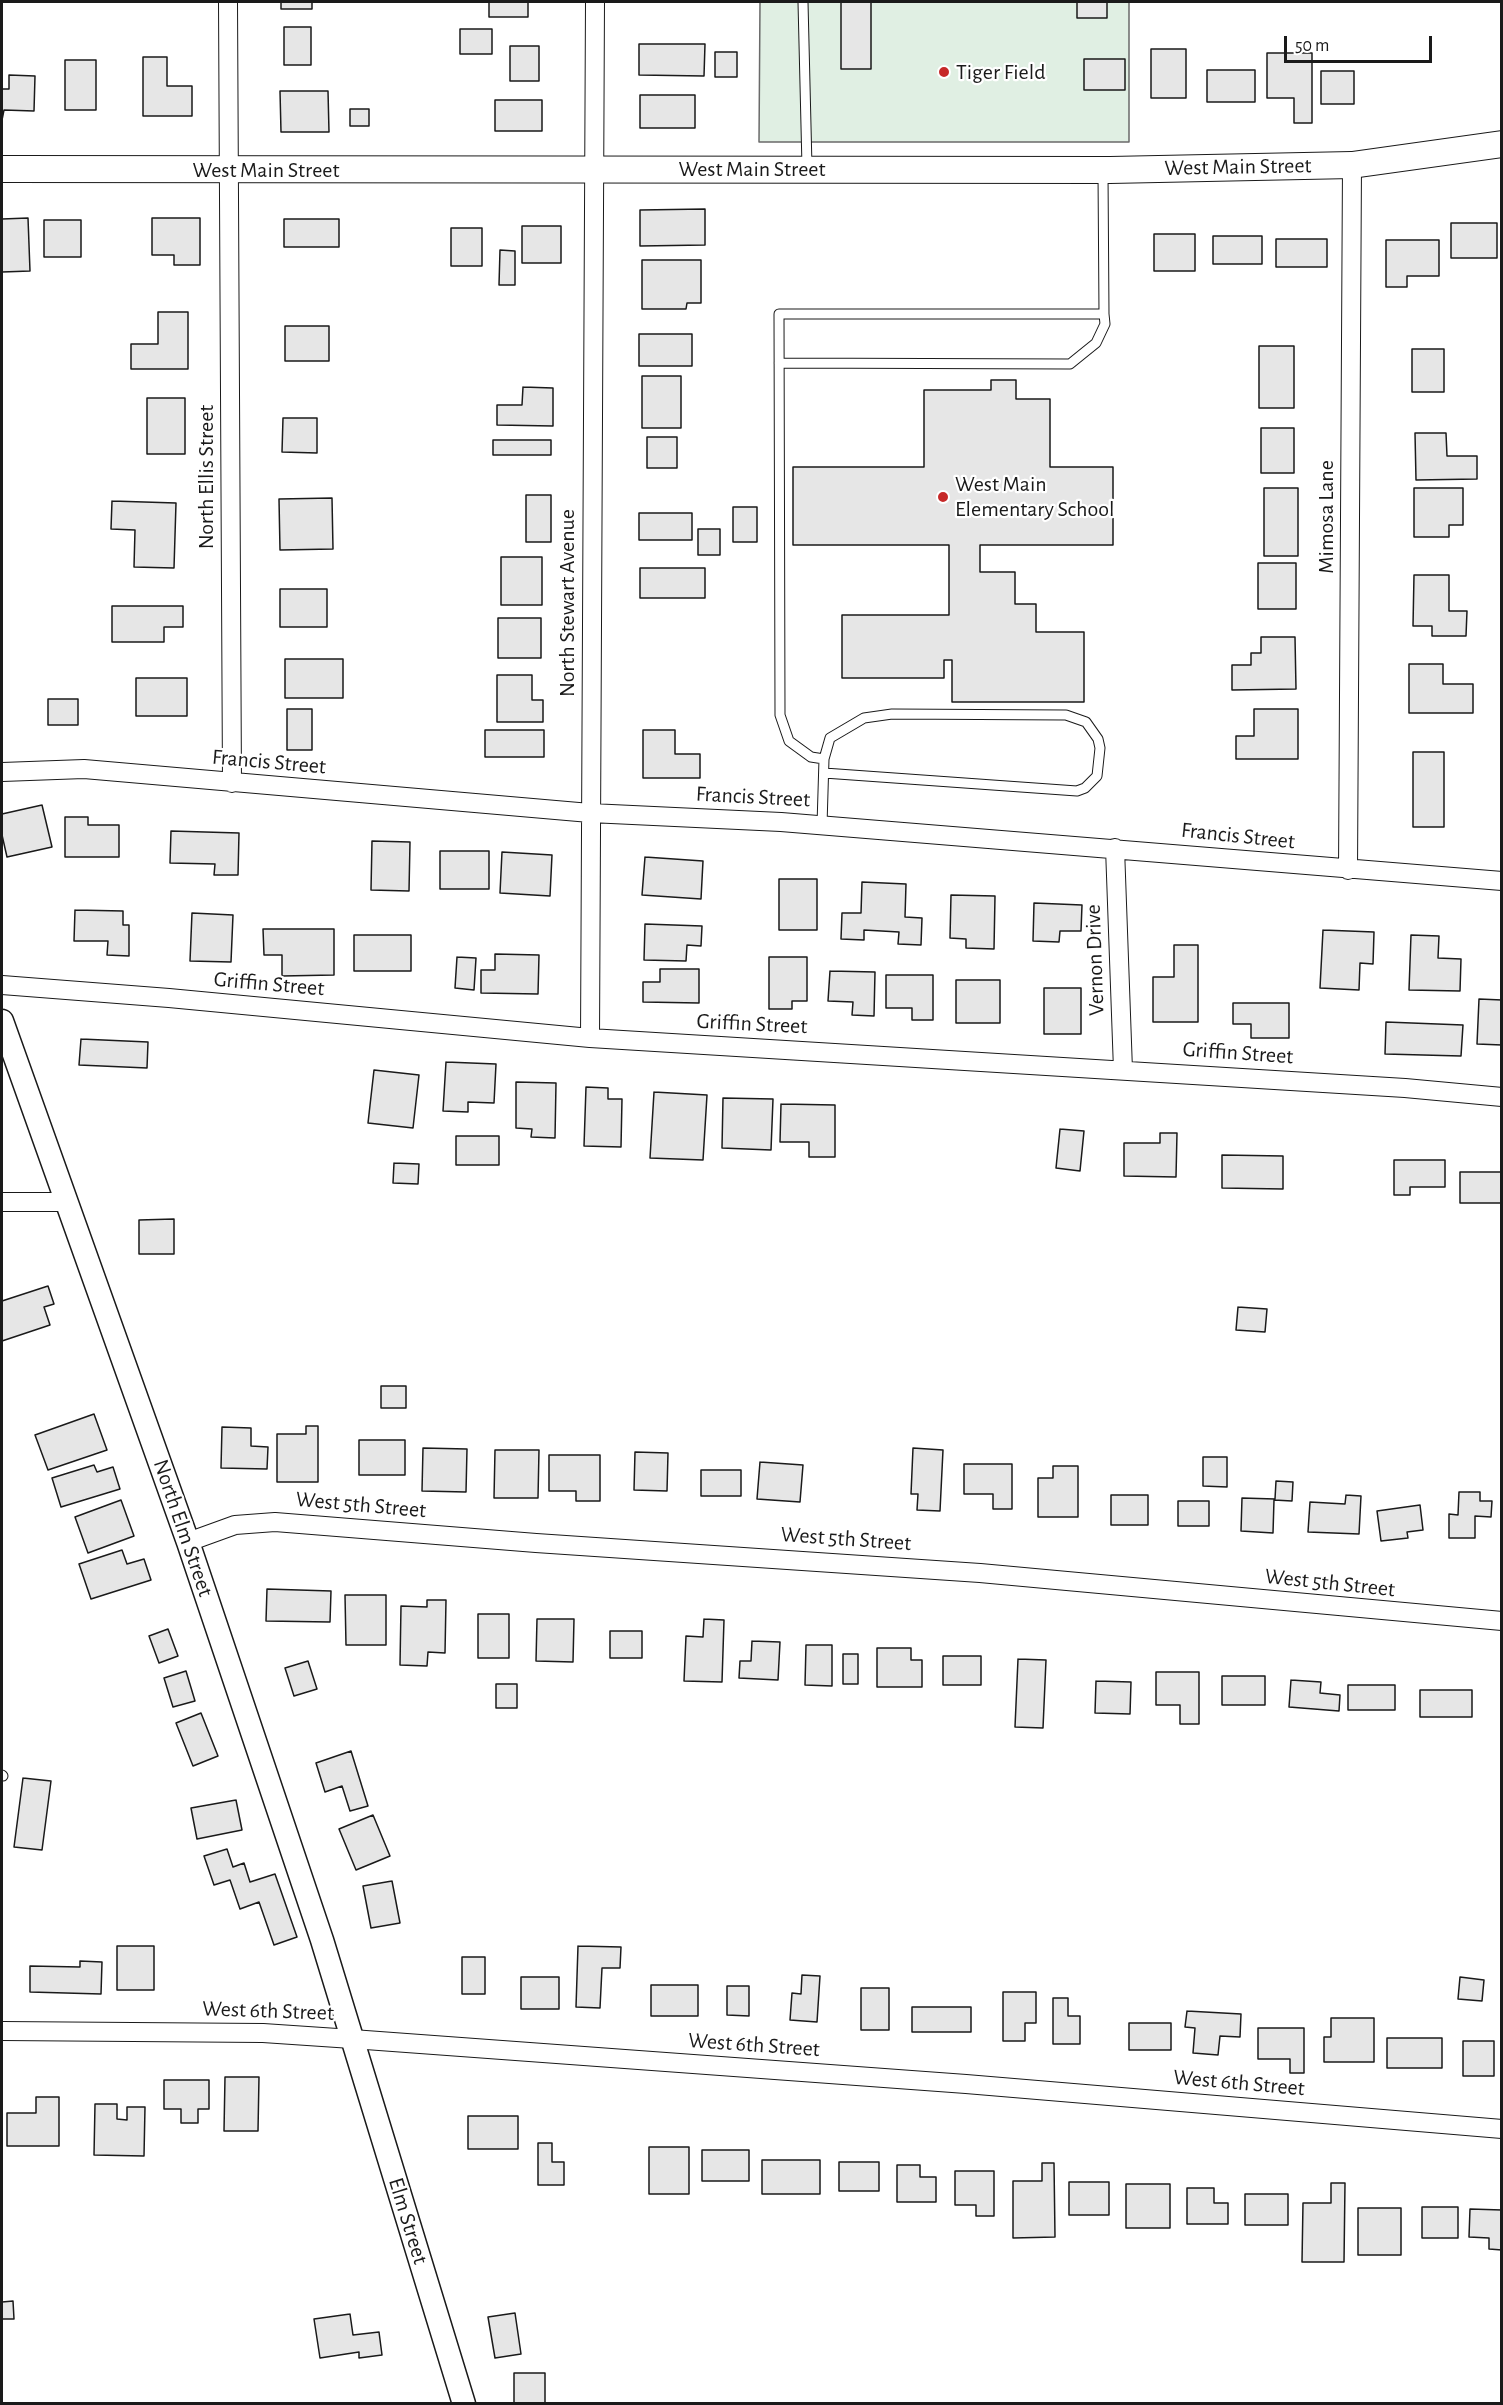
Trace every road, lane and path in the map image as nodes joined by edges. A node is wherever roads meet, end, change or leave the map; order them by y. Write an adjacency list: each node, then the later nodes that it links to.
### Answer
1 (228, 2): 8 (street, North Ellis Street)
2 (595, 2): 7 (street, North Stewart Avenue)
3 (803, 2): 9 (lane)
4 (1502, 144): 5 (main road, West Main Street)
5 (1352, 165): 10 (main road, West Main Street); 20 (street, Mimosa Lane)
6 (2, 169): 8 (main road, West Main Street)
7 (594, 169): 8 (main road, West Main Street); 9 (main road, West Main Street); 17 (street, North Stewart Avenue)
8 (227, 170): 16 (street, North Ellis Street)
9 (807, 170): 10 (main road, West Main Street)
10 (1103, 170): 11 (lane)
11 (1104, 314): 12 (lane); 12 (lane)
12 (779, 363): 13 (lane)
13 (824, 759): 15 (lane); 15 (lane)
14 (2, 772): 16 (street, Francis Street)
15 (824, 772): 18 (lane)
16 (232, 783): 17 (street, Francis Street)
17 (590, 813): 18 (street, Francis Street); 24 (street, North Stewart Avenue)
18 (822, 825): 19 (street, Francis Street)
19 (1115, 848): 20 (street, Francis Street); 25 (street, Vernon Drive)
20 (1348, 870): 21 (street, Francis Street)
21 (1502, 881)
22 (2, 985): 24 (street, Griffin Street)
23 (2, 1021): 28 (street, North Elm Street)
24 (590, 1038): 25 (street, Griffin Street)
25 (1123, 1070): 26 (street, Griffin Street)
26 (1502, 1097)
27 (2, 1202): 28 (street)
28 (67, 1202): 29 (street, North Elm Street)
29 (188, 1542): 30 (street, West 5th Street); 32 (street, North Elm Street)
30 (1502, 1622)
31 (2, 2031): 32 (street, West 6th Street)
32 (352, 2039): 33 (street, West 6th Street); 34 (street, Elm Street)
33 (1502, 2129)
34 (464, 2403)

